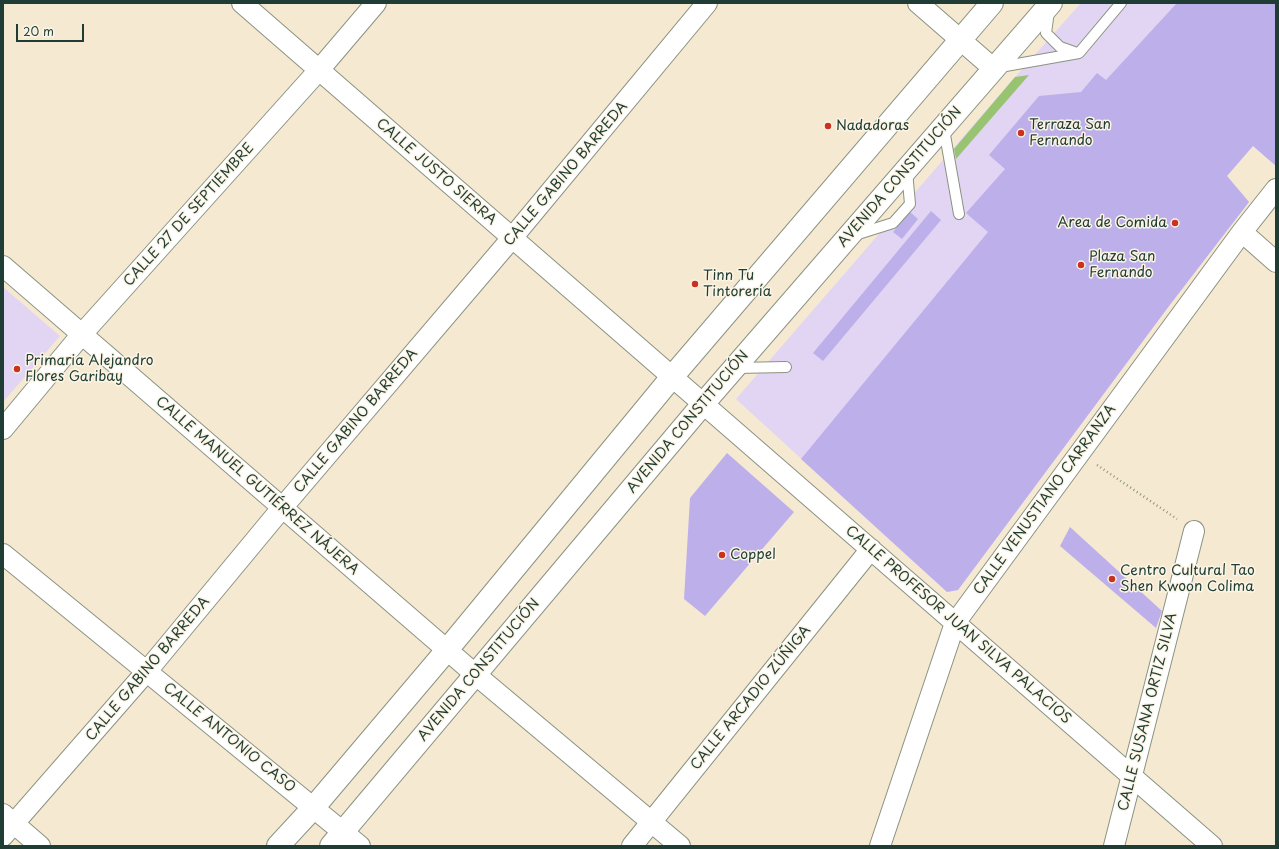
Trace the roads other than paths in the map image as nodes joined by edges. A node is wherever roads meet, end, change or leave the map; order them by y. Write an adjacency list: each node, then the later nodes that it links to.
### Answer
1 (242, 3): 11 (street, CALLE JUSTO SIERRA)
2 (376, 3): 11 (street, CALLE 27 DE SEPTIEMBRE)
3 (707, 3): 16 (street, CALLE GABINO BARREDA)
4 (918, 3): 8 (street)
5 (992, 3): 8 (street)
6 (1051, 3): 9 (lane); 10 (street, AVENIDA CONSTITUCIÓN)
7 (1121, 3): 9 (lane)
8 (961, 40): 10 (street); 22 (street)
9 (1078, 53): 10 (lane)
10 (994, 69): 12 (street, AVENIDA CONSTITUCIÓN)
11 (319, 70): 16 (street, CALLE JUSTO SIERRA); 19 (street, CALLE 27 DE SEPTIEMBRE)
12 (943, 127): 14 (lane); 21 (street, AVENIDA CONSTITUCIÓN)
13 (1276, 189): 15 (street, CALLE VENUSTIANO CARRANZA)
14 (959, 214)
15 (1242, 232): 17 (street); 29 (street, CALLE VENUSTIANO CARRANZA)
16 (512, 238): 22 (street, CALLE JUSTO SIERRA); 25 (street, CALLE GABINO BARREDA)
17 (1276, 262)
18 (3, 266): 19 (street, CALLE MANUEL GUTIÉRREZ NÁJERA)
19 (82, 334): 24 (street, CALLE 27 DE SEPTIEMBRE); 25 (street, CALLE MANUEL GUTIÉRREZ NÁJERA)
20 (786, 367): 21 (lane)
21 (734, 368): 23 (street, AVENIDA CONSTITUCIÓN)
22 (672, 377): 23 (street, CALLE JUSTO SIERRA); 30 (street)
23 (703, 404): 27 (street, CALLE PROFESOR JUAN SILVA PALACIOS); 32 (street, AVENIDA CONSTITUCIÓN)
24 (3, 429)
25 (282, 508): 30 (street, CALLE MANUEL GUTIÉRREZ NÁJERA); 31 (street, CALLE GABINO BARREDA)
26 (1194, 531): 33 (street, CALLE SUSANA ORTIZ SILVA)
27 (871, 549): 29 (street, CALLE PROFESOR JUAN SILVA PALACIOS); 35 (street, CALLE ARCADIO ZÚÑIGA)
28 (3, 554): 31 (street, CALLE ANTONIO CASO)
29 (955, 623): 33 (street, CALLE PROFESOR JUAN SILVA PALACIOS); 43 (street, CALLE VENUSTIANO CARRANZA)
30 (447, 650): 32 (street, CALLE MANUEL GUTIÉRREZ NÁJERA); 34 (street)
31 (147, 671): 34 (street, CALLE ANTONIO CASO); 36 (street, CALLE GABINO BARREDA)
32 (476, 675): 35 (street, CALLE MANUEL GUTIÉRREZ NÁJERA); 37 (street, AVENIDA CONSTITUCIÓN)
33 (1132, 776): 44 (street, CALLE SUSANA ORTIZ SILVA); 45 (street, CALLE PROFESOR JUAN SILVA PALACIOS)
34 (314, 807): 37 (street, CALLE ANTONIO CASO); 39 (street)
35 (651, 822): 41 (street, CALLE ARCADIO ZÚÑIGA); 42 (street, CALLE MANUEL GUTIÉRREZ NÁJERA)
36 (7, 825): 38 (street)
37 (337, 839): 40 (street, CALLE ANTONIO CASO)
38 (40, 846)
39 (278, 846)
40 (360, 846)
41 (632, 846)
42 (680, 846)
43 (880, 846)
44 (1114, 846)
45 (1212, 846)

